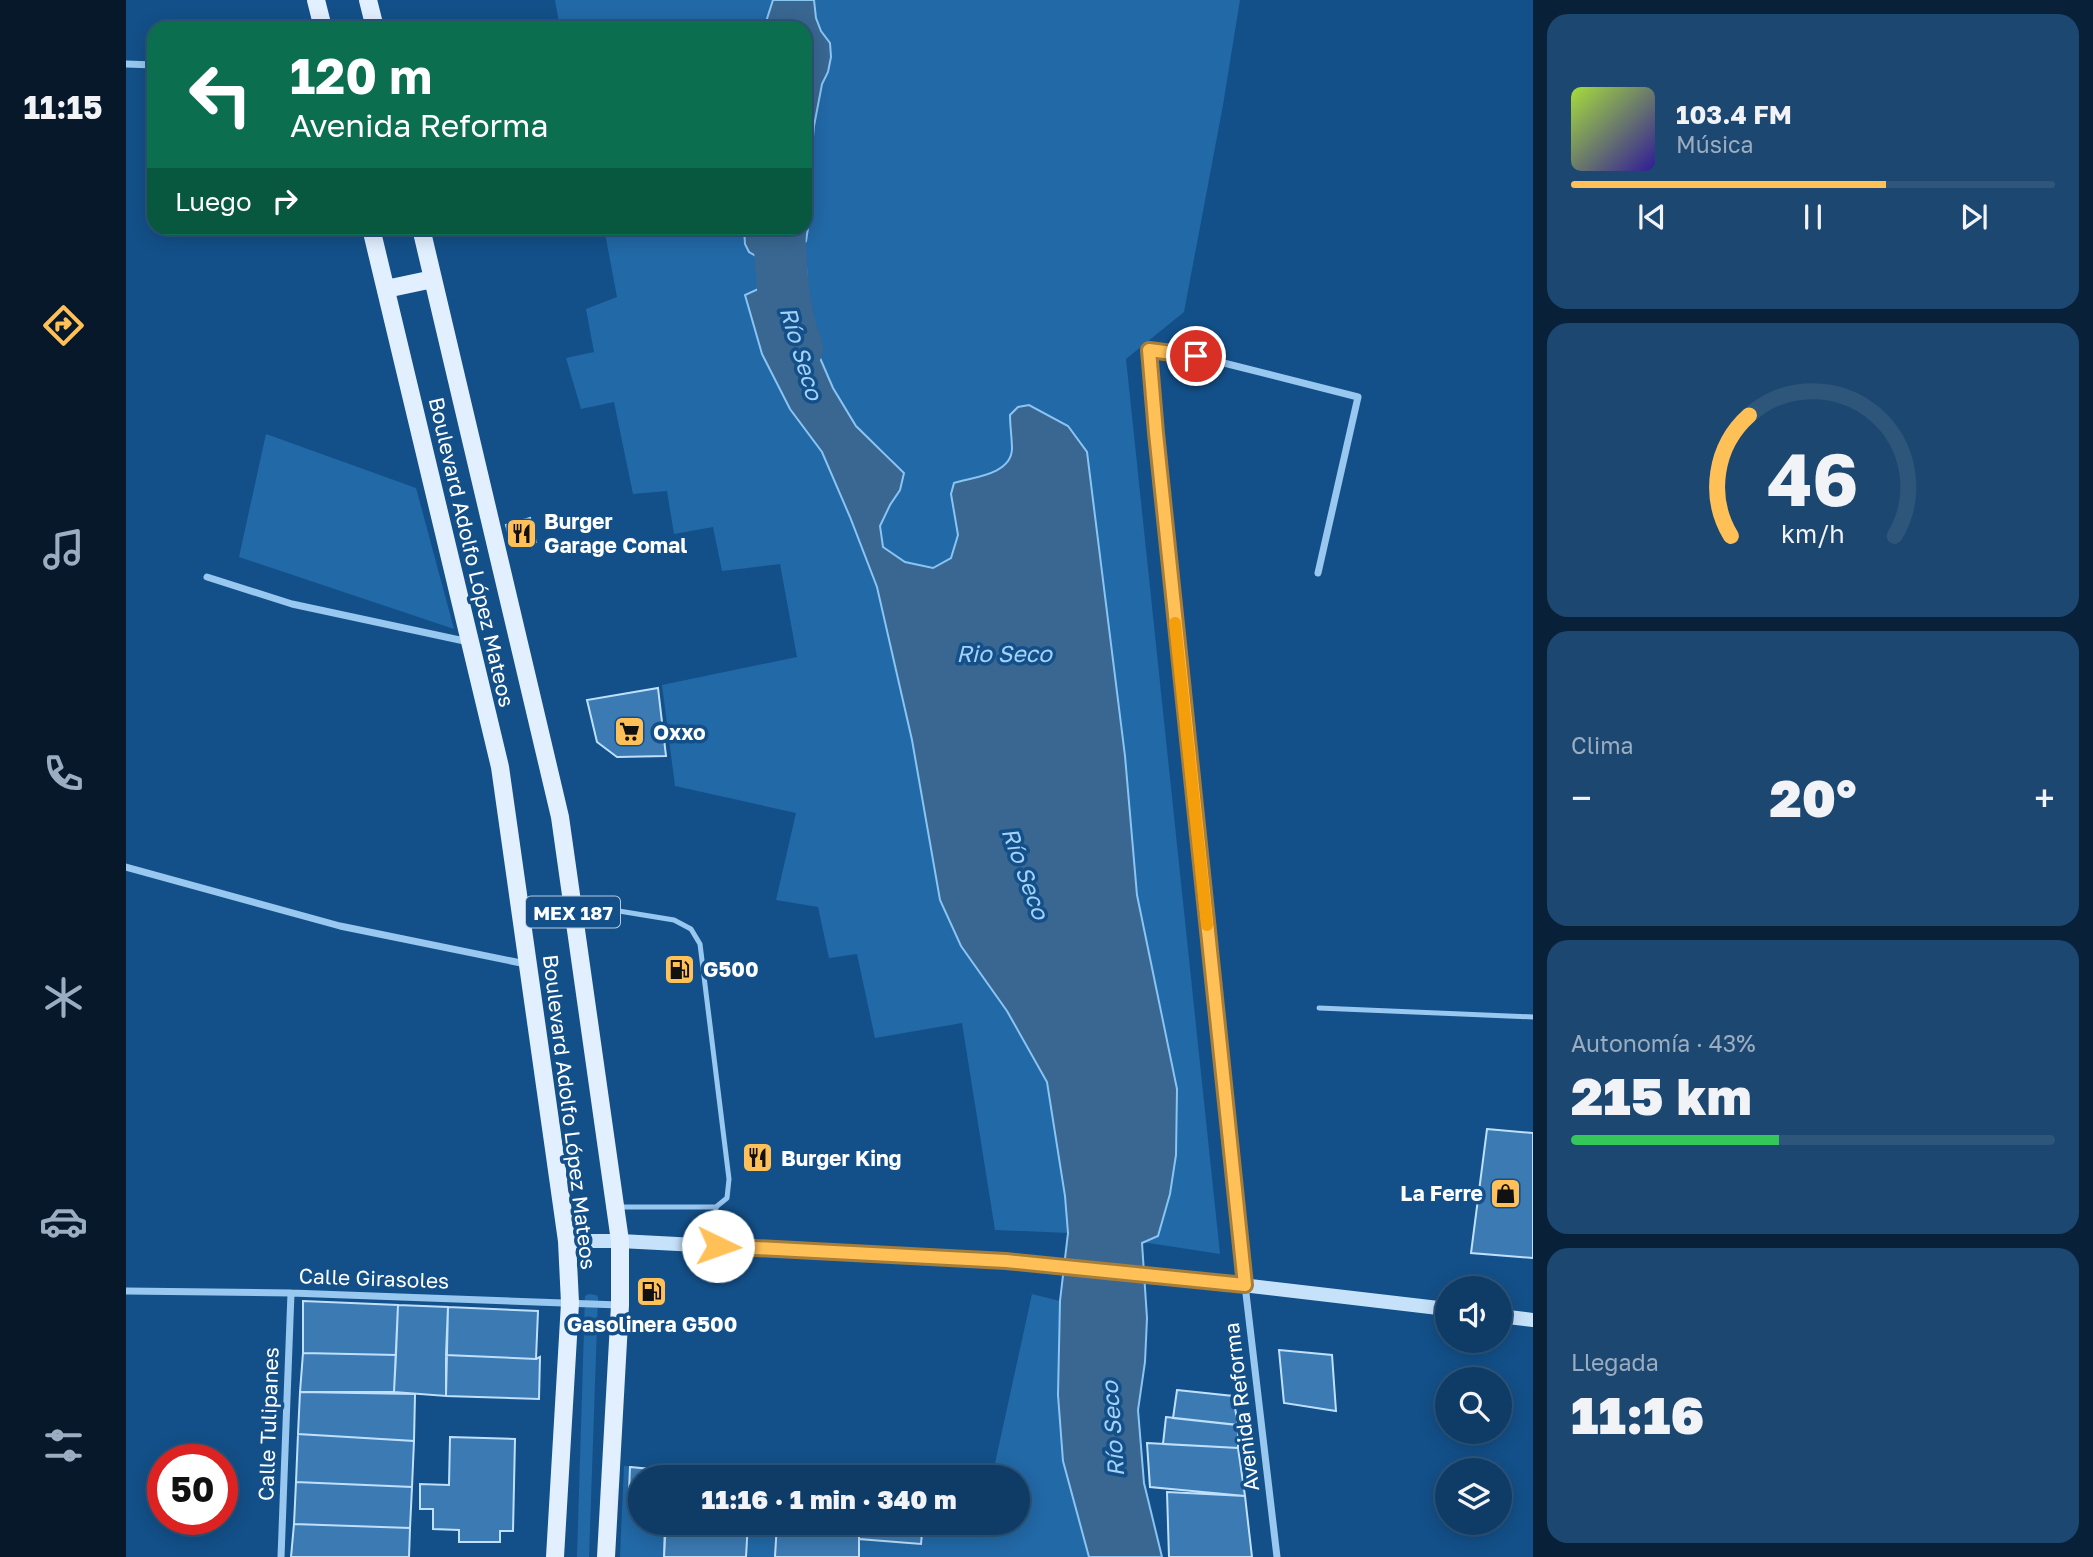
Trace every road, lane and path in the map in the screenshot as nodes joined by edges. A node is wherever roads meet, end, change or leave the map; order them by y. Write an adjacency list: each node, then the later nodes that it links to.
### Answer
1 (316, 0): 3 (main road)
2 (368, 0): 4 (main road)
3 (321, 21)
4 (373, 21)
5 (126, 64): 6 (street)
6 (147, 65)
7 (373, 235): 10 (main road, Boulevard Adolfo López Mateos / MEX 187)
8 (423, 235): 9 (main road, Boulevard Adolfo López Mateos / MEX 187)
9 (433, 279): 10 (main road); 15 (main road, Boulevard Adolfo López Mateos / MEX 187)
10 (386, 289): 13 (main road, Boulevard Adolfo López Mateos / MEX 187)
11 (1318, 572): 24 (street, Avenida Reforma)
12 (207, 577): 13 (street)
13 (470, 642): 16 (main road, Boulevard Adolfo López Mateos / MEX 187)
14 (126, 867): 16 (street)
15 (572, 903): 19 (main road, Boulevard Adolfo López Mateos / MEX 187); 20 (lane)
16 (528, 965): 21 (main road, Boulevard Adolfo López Mateos / MEX 187)
17 (1319, 1008): 18 (lane)
18 (1533, 1017)
19 (615, 1207): 20 (lane); 22 (main road, Boulevard Adolfo López Mateos / MEX 187)
20 (716, 1207): 23 (lane)
21 (567, 1241): 22 (main road); 27 (main road, Boulevard Adolfo López Mateos / MEX 187)
22 (620, 1241): 23 (main road); 28 (main road, Boulevard Adolfo López Mateos / MEX 187)
23 (718, 1246): 24 (main road)
24 (1245, 1285): 29 (main road); 35 (street, Avenida Reforma)
25 (126, 1291): 26 (street, Calle Girasoles)
26 (291, 1293): 27 (street, Calle Girasoles); 32 (street, Calle Tulipanes)
27 (569, 1303): 28 (street, Calle Girasoles); 33 (main road, Boulevard Adolfo López Mateos / MEX 187)
28 (620, 1305): 34 (main road, Boulevard Adolfo López Mateos / MEX 187)
29 (1435, 1308)
30 (1512, 1317): 31 (main road)
31 (1533, 1320)
32 (281, 1557)
33 (555, 1557)
34 (606, 1557)
35 (1277, 1557)

